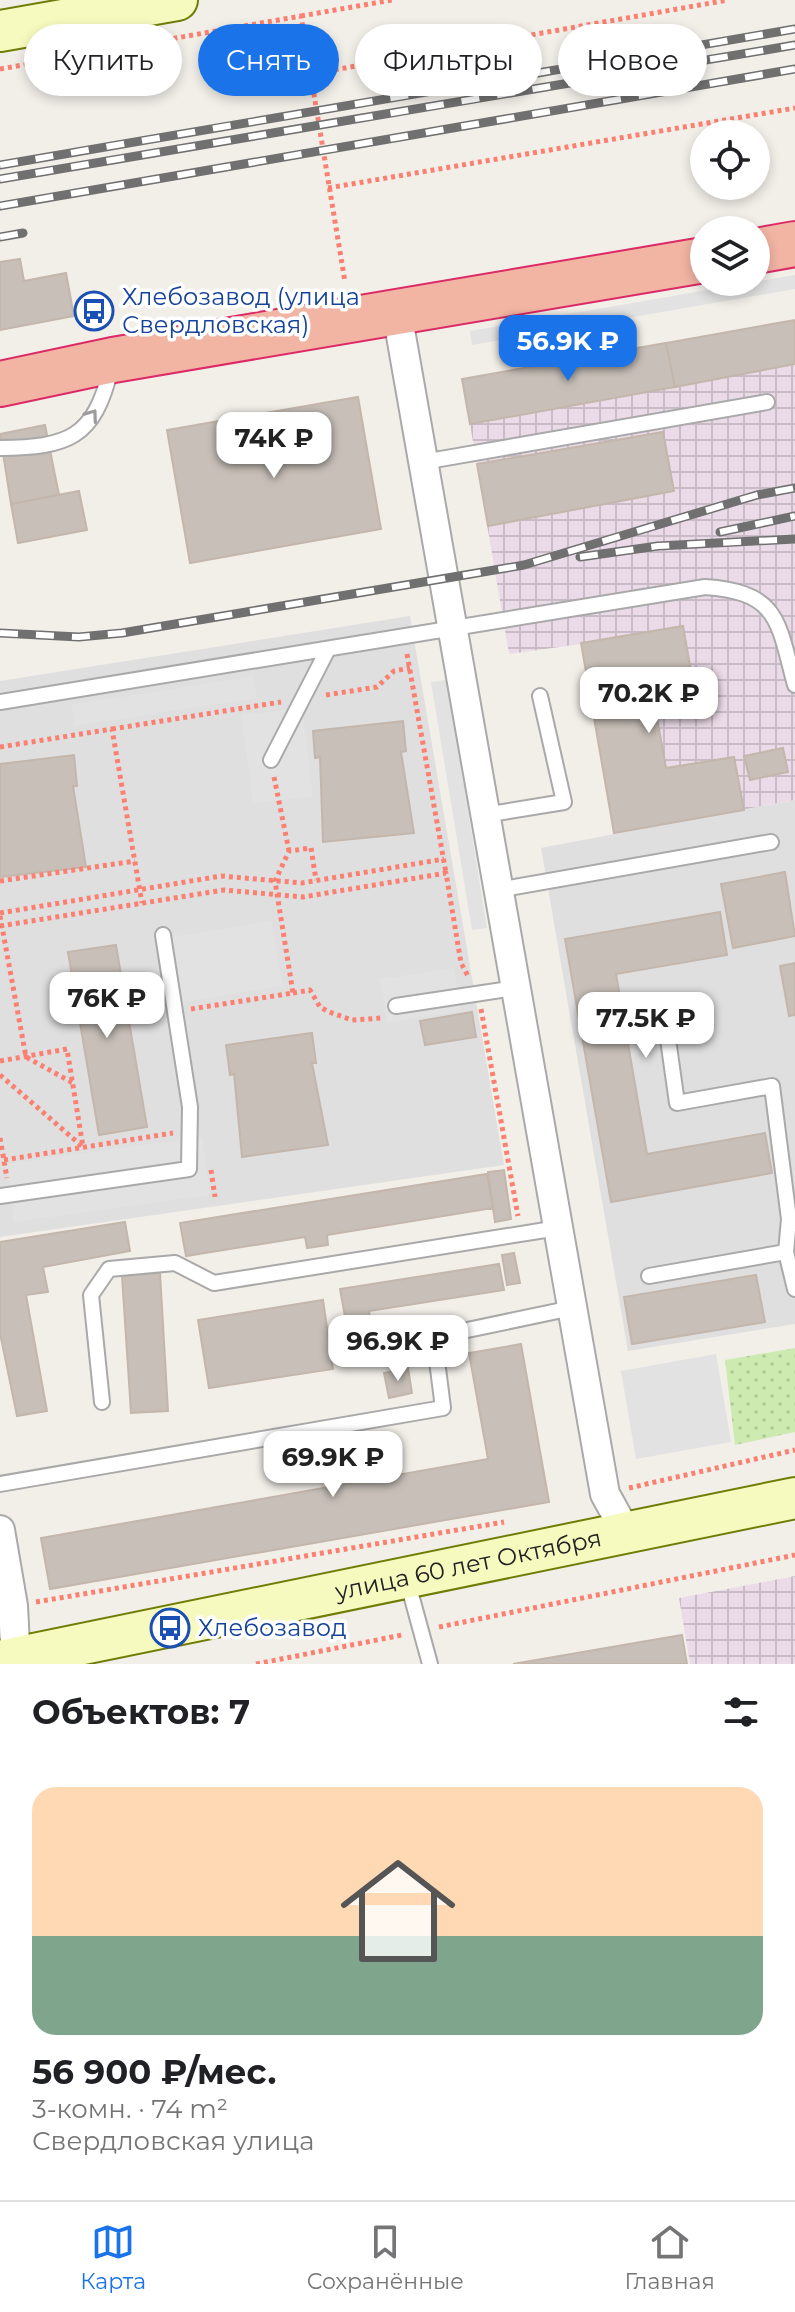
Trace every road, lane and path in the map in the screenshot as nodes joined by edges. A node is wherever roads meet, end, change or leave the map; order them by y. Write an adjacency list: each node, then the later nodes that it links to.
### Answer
1 (177, 0): 6 (main road)
2 (392, 0): 4 (path)
3 (728, 0): 8 (path)
4 (301, 16): 5 (path); 7 (path)
5 (302, 24)
6 (0, 31)
7 (0, 69)
8 (339, 69)
9 (314, 96): 11 (path)
10 (795, 108): 11 (path)
11 (328, 188): 15 (path)
12 (795, 244): 13 (highway)
13 (770, 248)
14 (690, 262): 16 (highway)
15 (345, 282)
16 (397, 313): 17 (highway); 21 (street)
17 (113, 360): 18 (highway); 20 (lane, one-way to 17)
18 (0, 384)
19 (767, 402): 21 (lane)
20 (0, 448)
21 (423, 462): 22 (street)
22 (454, 629): 23 (lane); 26 (lane); 33 (street)
23 (405, 639): 24 (lane); 25 (path)
24 (327, 651): 28 (lane); 29 (lane)
25 (410, 668): 28 (path); 36 (path)
26 (795, 685)
27 (540, 696): 33 (lane)
28 (302, 699): 30 (path); 32 (lane)
29 (0, 702)
30 (112, 729): 31 (path); 37 (path)
31 (0, 747)
32 (271, 760): 35 (path)
33 (485, 815): 43 (street)
34 (771, 842): 43 (lane)
35 (289, 851): 39 (path); 41 (path)
36 (444, 859): 38 (path); 39 (path)
37 (135, 861): 40 (path); 42 (path)
38 (446, 873): 44 (path); 51 (path)
39 (316, 880): 41 (path)
40 (0, 881)
41 (275, 881): 42 (path); 44 (path)
42 (140, 890): 45 (path); 46 (path)
43 (497, 890): 49 (street)
44 (277, 894): 45 (path); 50 (path)
45 (142, 903): 47 (path)
46 (0, 915): 47 (path)
47 (1, 926): 55 (path)
48 (163, 935): 59 (lane)
49 (515, 988): 51 (lane); 66 (street)
50 (293, 993): 52 (path); 53 (path)
51 (478, 994): 52 (lane); 67 (path)
52 (396, 1006)
53 (185, 1010)
54 (665, 1018): 65 (lane)
55 (26, 1057): 56 (path); 58 (path); 58 (path)
56 (0, 1061)
57 (0, 1075): 61 (path)
58 (73, 1083): 61 (path)
59 (190, 1130): 61 (path); 63 (lane); 64 (path)
60 (0, 1138): 62 (path)
61 (83, 1147): 62 (path)
62 (4, 1160): 63 (path)
63 (5, 1195)
64 (215, 1197)
65 (792, 1218): 68 (lane)
66 (558, 1228): 67 (lane); 71 (street)
67 (522, 1235): 72 (lane)
68 (786, 1252): 69 (lane); 70 (lane)
69 (649, 1276)
70 (795, 1289)
71 (572, 1308): 74 (lane); 75 (street)
72 (102, 1402)
73 (795, 1450): 75 (path)
74 (0, 1484)
75 (605, 1494): 79 (street)
76 (795, 1498): 79 (main road, улица 60 лет Октября)
77 (511, 1520): 82 (path)
78 (0, 1530): 82 (street)
79 (627, 1534): 81 (main road, улица 60 лет Октября)
80 (795, 1555): 83 (path)
81 (407, 1580): 83 (lane); 84 (main road, улица 60 лет Октября)
82 (13, 1606): 84 (street)
83 (419, 1632): 85 (path); 86 (lane)
84 (11, 1661)
85 (256, 1664)
86 (430, 1664)

